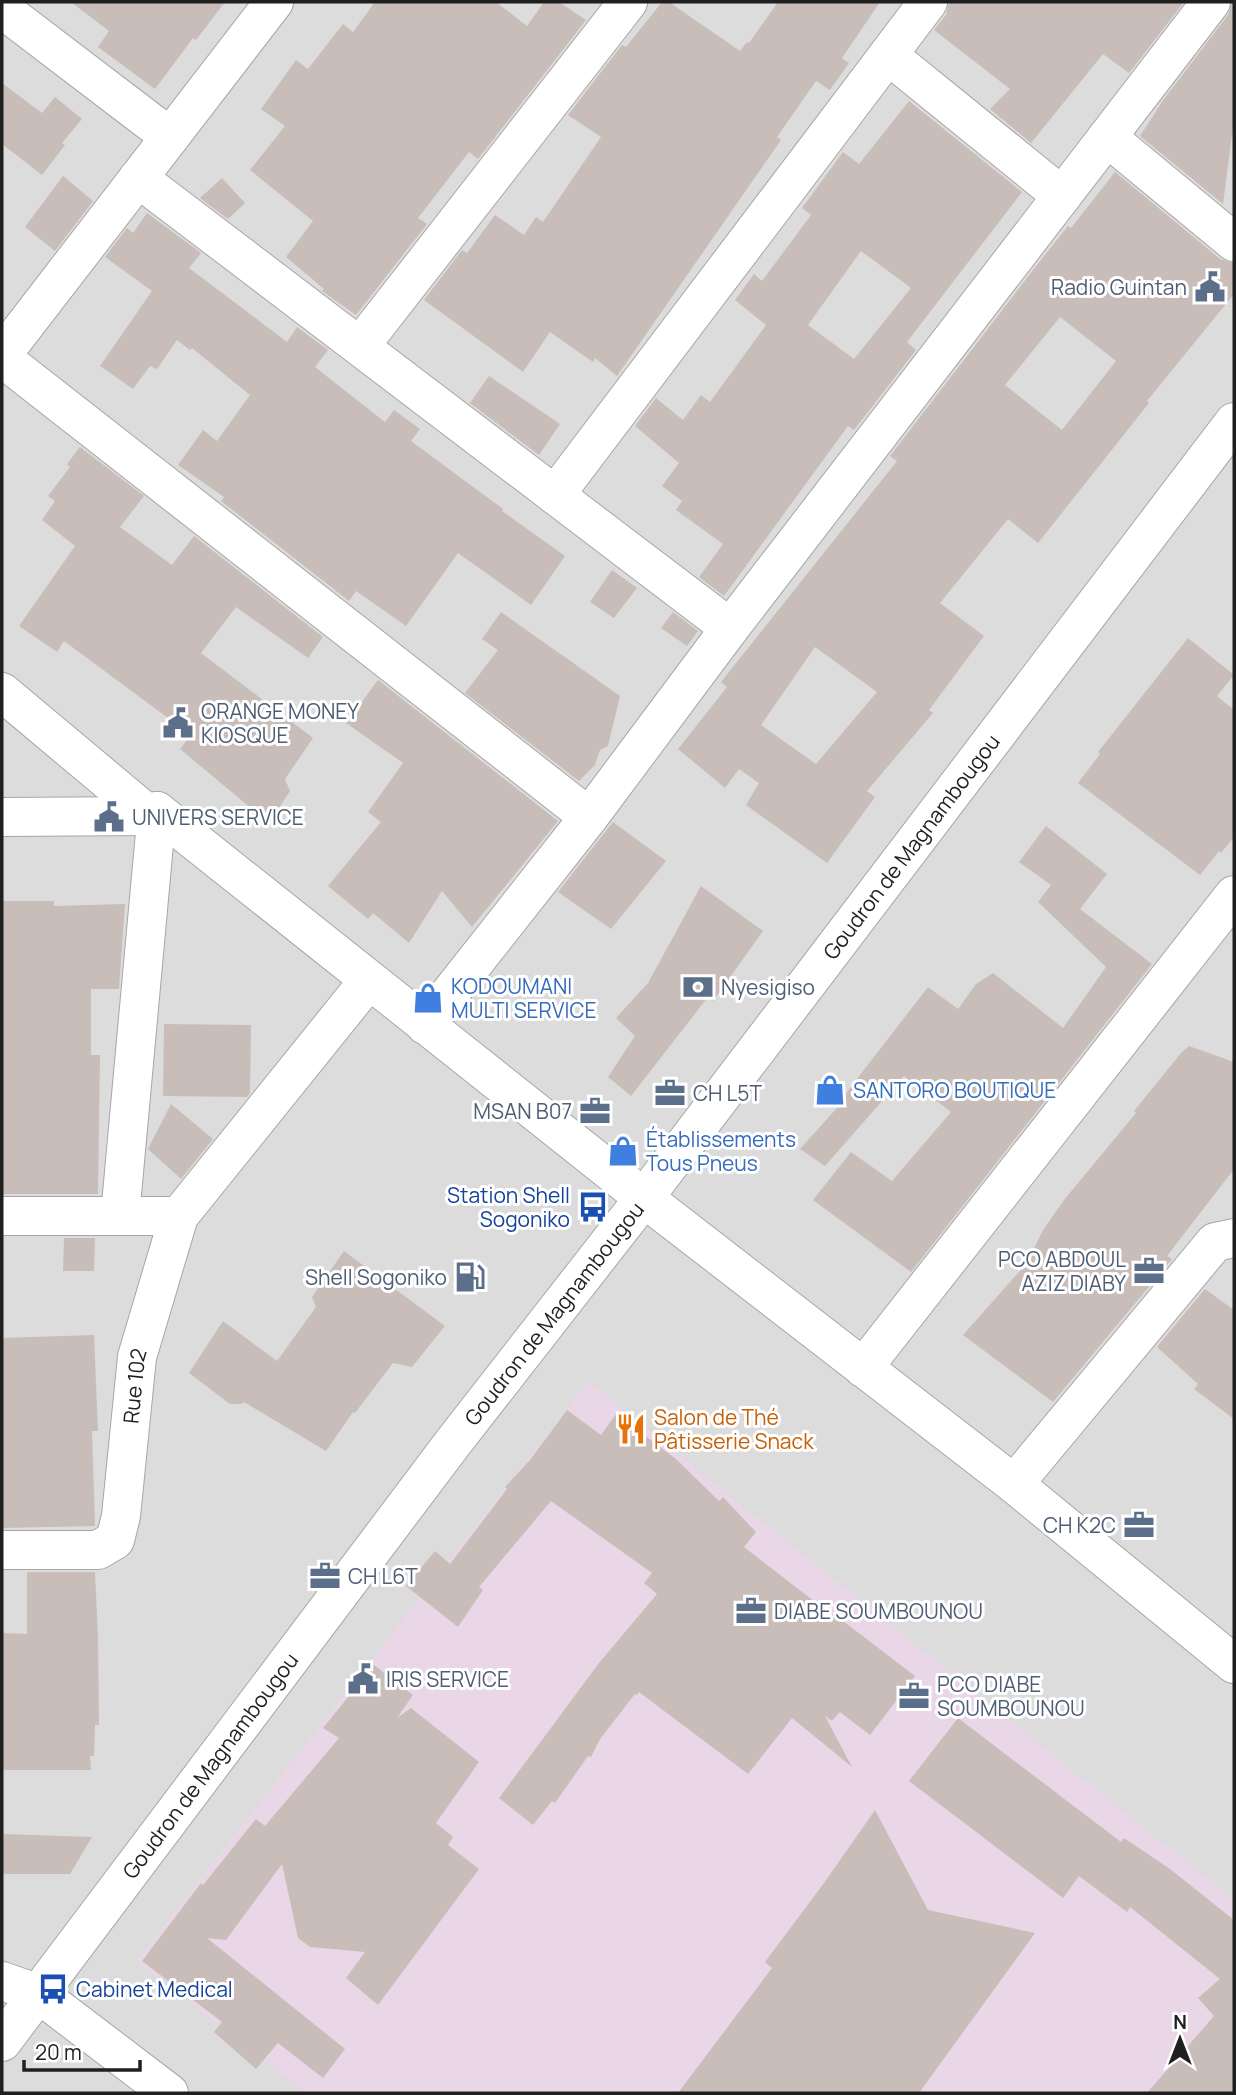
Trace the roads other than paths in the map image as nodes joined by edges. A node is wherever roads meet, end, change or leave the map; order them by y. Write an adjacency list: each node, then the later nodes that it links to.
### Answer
1 (274, 2): 7 (street)
2 (628, 2): 12 (street)
3 (1211, 2): 8 (street)
4 (925, 3): 6 (street)
5 (2, 9): 7 (street)
6 (888, 55): 10 (street); 15 (street)
7 (170, 136): 9 (street)
8 (1107, 137): 10 (street); 11 (street)
9 (138, 178): 12 (street); 13 (street)
10 (1062, 196): 16 (street)
11 (1234, 242)
12 (360, 346): 15 (street)
13 (2, 357): 20 (street)
14 (1234, 422): 24 (street, Goudron de Magnambougou)
15 (555, 495): 16 (street)
16 (730, 628): 20 (street)
17 (2, 692): 18 (street)
18 (153, 813): 19 (street); 22 (street); 26 (street)
19 (2, 817)
20 (589, 817): 23 (street)
21 (1234, 895): 29 (street)
22 (369, 979): 23 (street); 27 (street, Rue 102)
23 (425, 1025): 24 (street)
24 (644, 1198): 29 (street); 34 (street, Goudron de Magnambougou)
25 (2, 1216): 26 (street)
26 (120, 1216): 27 (street)
27 (179, 1216): 31 (street, Rue 102)
28 (1234, 1238): 30 (street)
29 (863, 1368): 30 (street)
30 (1014, 1484): 32 (street)
31 (2, 1550)
32 (1234, 1664)
33 (2, 1981): 34 (street)
34 (39, 1994): 35 (street, Goudron de Magnambougou); 36 (street)
35 (2, 2042)
36 (169, 2093)

